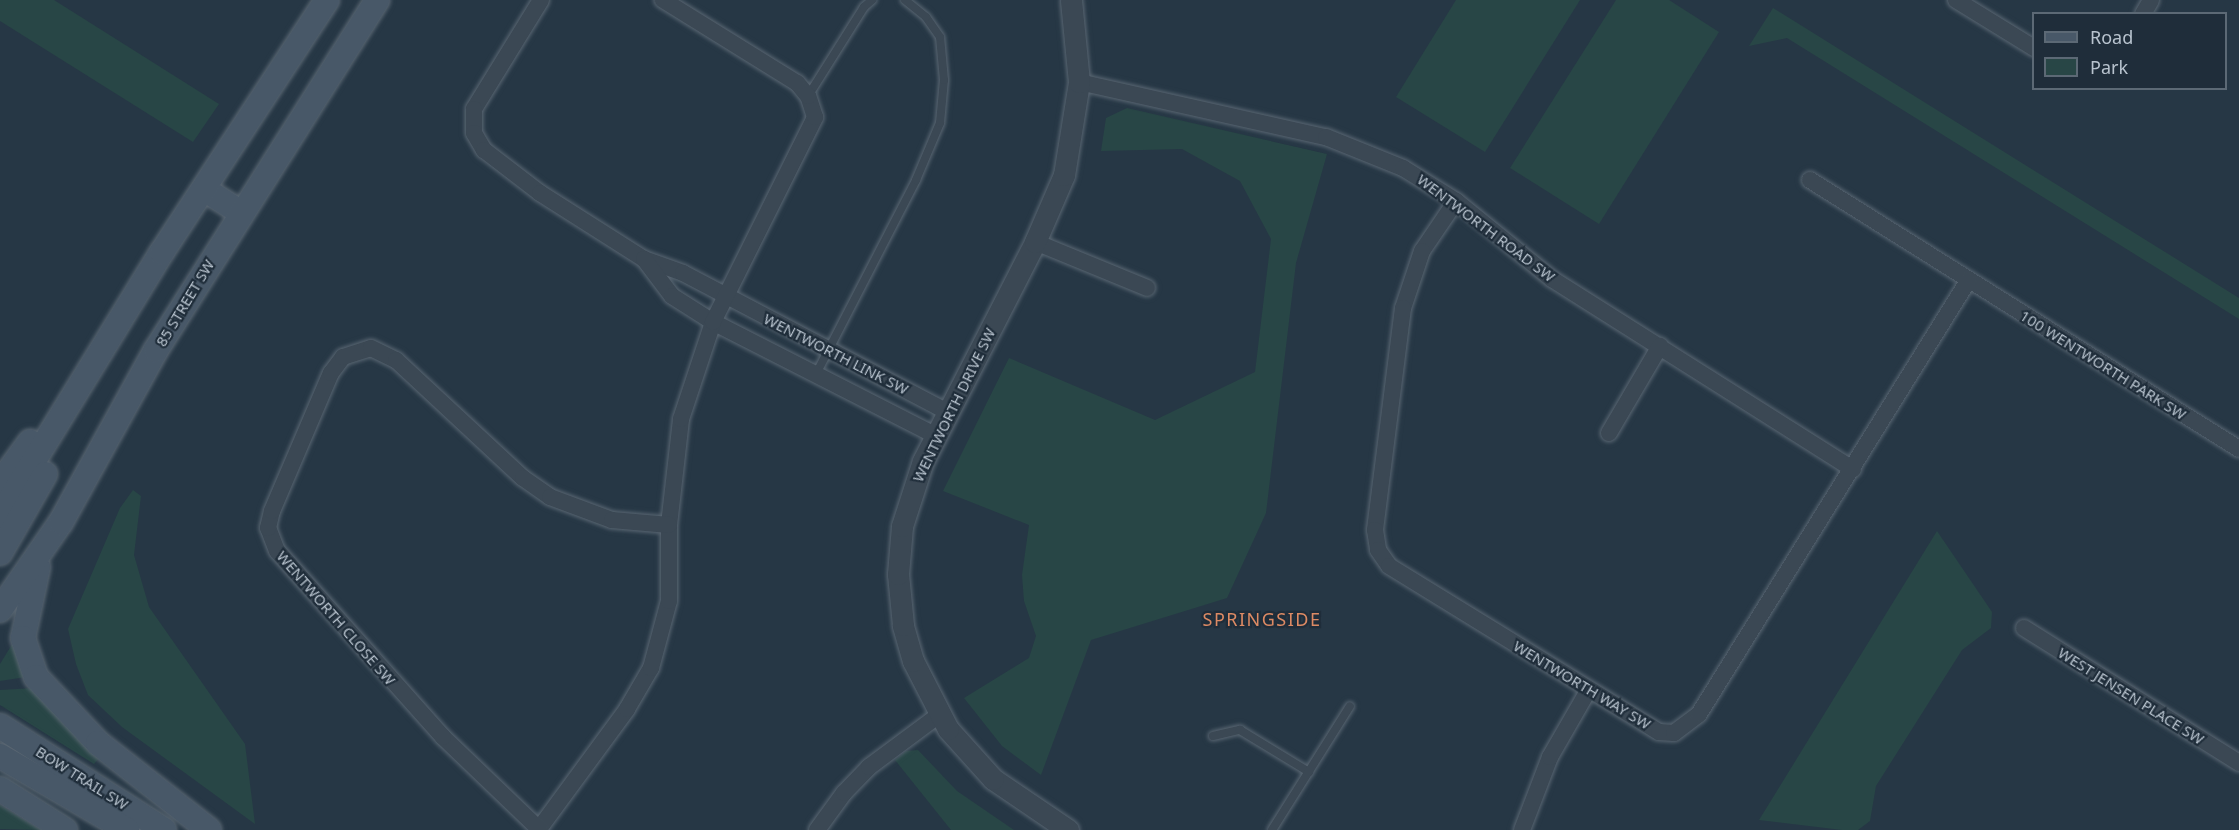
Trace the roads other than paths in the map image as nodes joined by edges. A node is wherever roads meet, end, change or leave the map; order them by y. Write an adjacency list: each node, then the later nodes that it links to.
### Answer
1 (327, 0): 13 (main road)
2 (377, 0): 15 (main road, 85 STREET SW)
3 (541, 0): 17 (street)
4 (663, 0): 11 (street)
5 (872, 0): 11 (lane)
6 (905, 0): 23 (lane)
7 (1071, 0): 10 (street, WENTWORTH DRIVE SW)
8 (1956, 0): 9 (street)
9 (2032, 47)
10 (1079, 82): 14 (street, WENTWORTH ROAD SW); 16 (street, WENTWORTH DRIVE SW)
11 (808, 96): 20 (street, WENTWORTH CLOSE SW)
12 (1810, 180): 18 (street, 100 WENTWORTH PARK SW)
13 (204, 189): 15 (main road); 24 (main road)
14 (1456, 201): 22 (street, WENTWORTH ROAD SW); 39 (street, WENTWORTH WAY SW)
15 (240, 212): 34 (main road, 85 STREET SW)
16 (1035, 242): 19 (street); 27 (street, WENTWORTH DRIVE SW)
17 (644, 259): 20 (street, WENTWORTH LINK SW); 21 (street, WENTWORTH LINK SW)
18 (1968, 281): 30 (street, 100 WENTWORTH PARK SW); 31 (street, WENTWORTH WAY SW)
19 (1147, 288)
20 (725, 297): 21 (street, WENTWORTH CLOSE SW); 23 (street, WENTWORTH LINK SW)
21 (713, 322): 25 (street, WENTWORTH LINK SW); 35 (street, WENTWORTH CLOSE SW)
22 (1660, 346): 28 (street); 31 (street, WENTWORTH ROAD SW)
23 (829, 351): 25 (lane); 27 (street, WENTWORTH LINK SW)
24 (99, 360): 26 (main road); 32 (main road)
25 (816, 374): 29 (street, WENTWORTH LINK SW)
26 (69, 407): 33 (main road); 36 (main road)
27 (948, 412): 29 (street, WENTWORTH DRIVE SW)
28 (1609, 433)
29 (935, 435): 41 (street, WENTWORTH DRIVE SW)
30 (2239, 449)
31 (1853, 469): 39 (street, WENTWORTH WAY SW)
32 (0, 483)
33 (0, 516)
34 (61, 522): 37 (main road, 85 STREET SW); 51 (main road)
35 (669, 525): 52 (street, WENTWORTH CLOSE SW); 52 (street, WENTWORTH CLOSE SW)
36 (0, 553)
37 (0, 610)
38 (2024, 628): 45 (street, WEST JENSEN PLACE SW)
39 (1588, 691): 56 (street)
40 (1350, 706): 46 (lane)
41 (940, 714): 53 (street); 54 (street, WENTWORTH DRIVE SW)
42 (0, 726): 50 (main road, BOW TRAIL SW)
43 (1213, 736): 46 (lane)
44 (0, 756): 49 (main road)
45 (2239, 763)
46 (1309, 772): 55 (lane)
47 (0, 789): 48 (main road)
48 (64, 830)
49 (127, 830)
50 (164, 830)
51 (209, 830)
52 (539, 830)
53 (817, 830)
54 (1068, 830)
55 (1272, 830)
56 (1522, 830)

